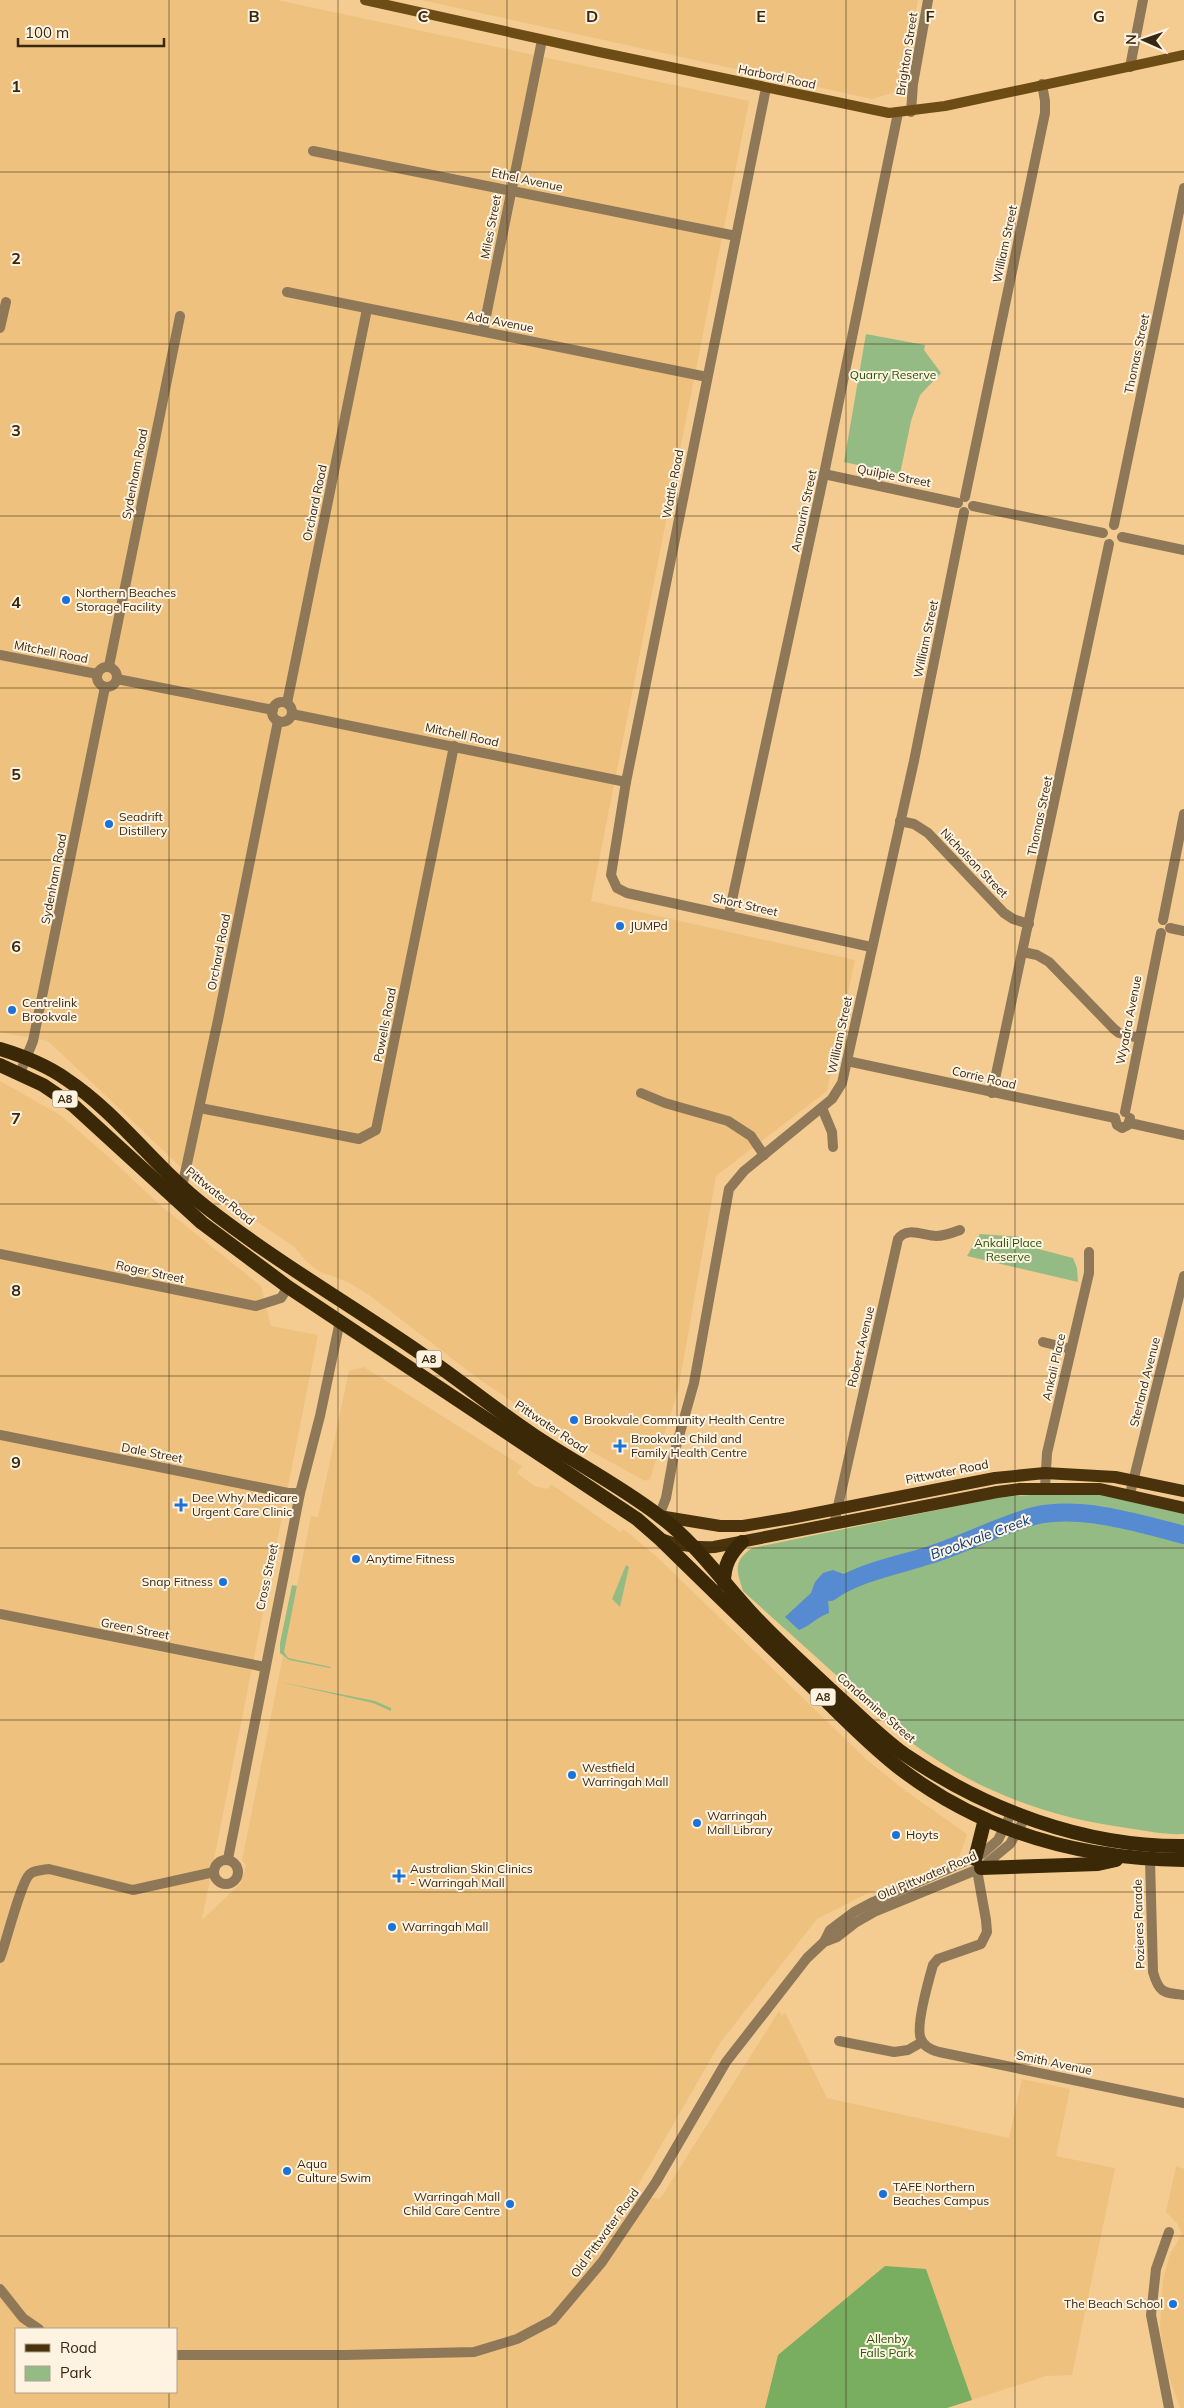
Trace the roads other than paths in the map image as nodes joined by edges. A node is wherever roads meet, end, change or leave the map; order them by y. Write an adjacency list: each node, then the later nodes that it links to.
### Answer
1 (365, 0): 4 (main road, Harbord Road)
2 (928, 0): 9 (street, Brighton Street)
3 (1143, 0): 6 (street)
4 (542, 40): 8 (main road, Harbord Road); 13 (street, Miles Street)
5 (1184, 55): 6 (main road, Harbord Road)
6 (1130, 67): 7 (main road, Harbord Road)
7 (1042, 84): 9 (main road, Harbord Road); 23 (street, William Street)
8 (766, 88): 10 (main road, Harbord Road); 14 (street, Wattle Road)
9 (911, 112): 10 (main road, Harbord Road)
10 (898, 113): 22 (street, Amourin Street)
11 (313, 151): 13 (street, Ethel Avenue)
12 (1184, 188): 25 (street, Thomas Street)
13 (511, 190): 14 (street, Ethel Avenue); 20 (street, Miles Street)
14 (736, 236): 21 (street, Wattle Road)
15 (287, 292): 17 (street, Ada Avenue)
16 (6, 302): 19 (street)
17 (368, 309): 20 (street, Ada Avenue); 35 (street, Orchard Road)
18 (180, 316): 31 (street, Sydenham Road)
19 (0, 328)
20 (482, 331): 21 (street, Ada Avenue)
21 (707, 377): 40 (street, Wattle Road)
22 (824, 474): 23 (street, Quilpie Street); 44 (street, Amourin Street)
23 (962, 500): 24 (street)
24 (968, 509): 26 (street); 42 (street, William Street)
25 (1114, 525): 26 (street); 27 (street)
26 (1103, 533): 28 (street)
27 (1122, 537): 28 (street); 29 (street)
28 (1109, 544): 45 (street, Thomas Street)
29 (1184, 550)
30 (0, 655): 32 (street, Mitchell Road)
31 (109, 666): 32 (street); 33 (street)
32 (97, 674): 34 (street)
33 (117, 679): 34 (street); 36 (street)
34 (105, 687): 52 (street, Sydenham Road)
35 (287, 703): 36 (street); 37 (street)
36 (273, 710): 38 (street)
37 (292, 714): 38 (street); 39 (street, Mitchell Road)
38 (278, 721): 58 (street, Orchard Road)
39 (454, 746): 40 (street, Mitchell Road); 58 (street, Powells Road)
40 (626, 782): 43 (street, Wattle Road)
41 (1184, 814): 46 (street, Wyadra Avenue)
42 (900, 821): 45 (street, Nicholson Street); 48 (street, William Street)
43 (615, 885): 44 (street, Short Street)
44 (729, 914): 48 (street, Short Street)
45 (1029, 924): 49 (street, Thomas Street)
46 (1165, 927): 47 (street); 50 (street, Wyadra Avenue)
47 (1184, 931)
48 (871, 947): 53 (street, William Street)
49 (1023, 952): 50 (street); 57 (street, Thomas Street)
50 (1138, 1038): 60 (street, Wyadra Avenue)
51 (0, 1049): 52 (highway, Pittwater Road / A8)
52 (26, 1058): 55 (street, Sydenham Road); 66 (highway, Pittwater Road / A8)
53 (847, 1061): 57 (street, Corrie Road); 59 (street, William Street)
54 (0, 1065): 55 (highway, A8)
55 (20, 1073): 71 (highway, A8)
56 (641, 1093): 65 (street)
57 (992, 1093): 61 (street, Corrie Road)
58 (200, 1108): 66 (street, Orchard Road)
59 (822, 1108): 64 (street); 65 (street, William Street)
60 (1125, 1112): 61 (street); 62 (street)
61 (1115, 1118): 62 (street)
62 (1130, 1123): 63 (street)
63 (1184, 1135)
64 (833, 1147)
65 (764, 1155): 85 (street, William Street)
66 (182, 1187): 72 (highway, Pittwater Road / A8)
67 (960, 1230): 84 (street, Robert Avenue)
68 (1089, 1252): 75 (street, Ankali Place)
69 (0, 1254): 71 (street, Roger Street)
70 (1184, 1276): 78 (street, Sterland Avenue)
71 (288, 1287): 73 (highway, A8)
72 (345, 1303): 73 (highway, Cross Street); 85 (highway, Pittwater Road / A8)
73 (340, 1321): 81 (street, Cross Street); 87 (highway, A8)
74 (1043, 1342): 75 (street)
75 (1071, 1349): 77 (street, Ankali Place)
76 (0, 1435): 81 (street, Dale Street)
77 (1045, 1473): 78 (main road, Pittwater Road); 79 (street, Ankali Place); 84 (main road, Pittwater Road)
78 (1133, 1480): 80 (main road, Pittwater Road); 82 (street, Sterland Avenue)
79 (1045, 1488): 82 (main road); 86 (main road)
80 (1184, 1491)
81 (300, 1493): 92 (street, Cross Street)
82 (1130, 1494): 83 (main road)
83 (1184, 1508)
84 (837, 1509): 85 (main road, Pittwater Road); 86 (street, Robert Avenue)
85 (659, 1516): 89 (highway, Condamine Street / A8)
86 (834, 1524): 88 (main road)
87 (660, 1539): 89 (main road); 94 (highway, A8)
88 (742, 1542): 89 (main road); 90 (highway)
89 (696, 1548): 90 (highway, Condamine Street / A8)
90 (724, 1583): 93 (highway, Condamine Street / A8)
91 (0, 1614): 92 (street, Green Street)
92 (265, 1667): 98 (street, Cross Street)
93 (1018, 1815): 95 (street, Old Pittwater Road); 96 (highway, Condamine Street / A8)
94 (985, 1820): 95 (highway, A8); 101 (highway)
95 (1012, 1830): 97 (highway, A8); 101 (street, Old Pittwater Road)
96 (1184, 1846)
97 (1126, 1858): 99 (highway, A8); 101 (highway)
98 (228, 1859): 102 (street); 102 (street)
99 (1150, 1860): 100 (highway, A8); 104 (street, Pozieres Parade)
100 (1184, 1860)
101 (977, 1866): 106 (street); 111 (street, Old Pittwater Road)
102 (214, 1872): 103 (street)
103 (0, 1958)
104 (1184, 1995)
105 (839, 2041): 106 (street)
106 (922, 2042): 107 (street, Smith Avenue)
107 (1184, 2103)
108 (1169, 2232): 112 (street)
109 (0, 2289): 110 (street)
110 (37, 2328)
111 (178, 2355)
112 (1169, 2408)

